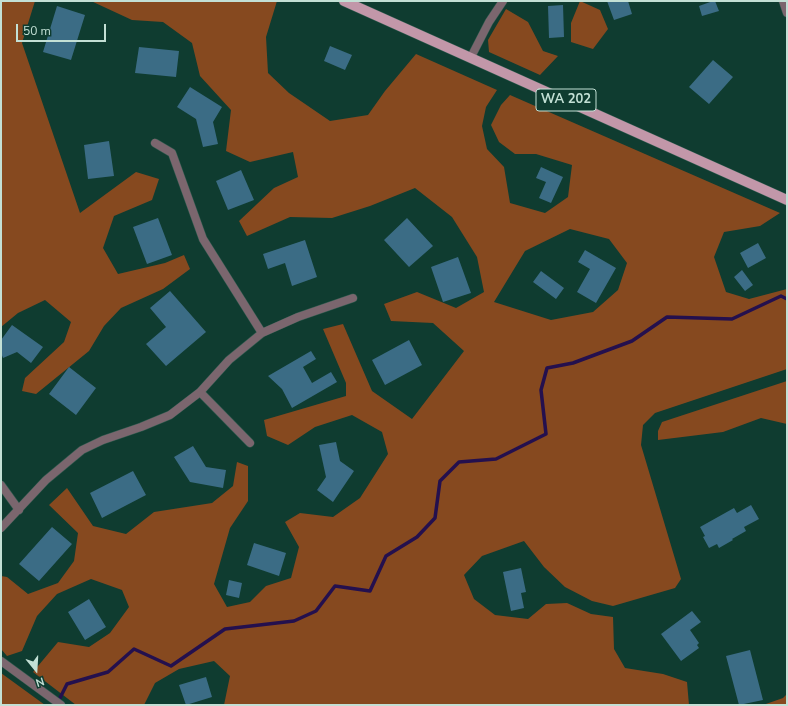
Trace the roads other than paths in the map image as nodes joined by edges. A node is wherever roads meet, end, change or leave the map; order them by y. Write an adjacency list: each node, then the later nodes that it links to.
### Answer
1 (344, 1): 5 (main road, WA 202)
2 (503, 1): 5 (street)
3 (783, 1): 4 (street)
4 (787, 13)
5 (471, 57): 7 (main road, WA 202)
6 (155, 143): 9 (street)
7 (787, 200)
8 (352, 298): 9 (street)
9 (262, 333): 10 (street)
10 (200, 392): 11 (street); 13 (street)
11 (250, 443)
12 (1, 485): 13 (street)
13 (19, 510): 14 (street)
14 (1, 528)
15 (1, 661): 16 (street)
16 (61, 705)

